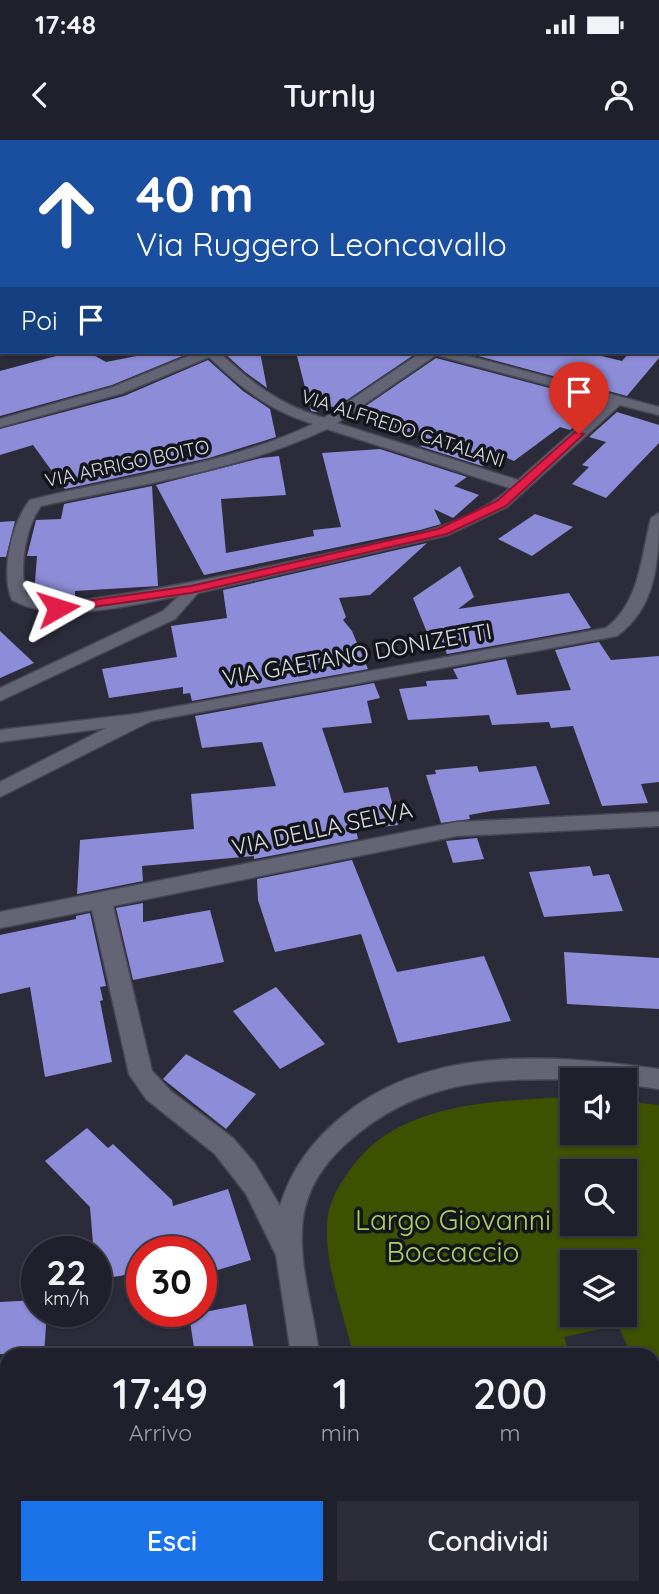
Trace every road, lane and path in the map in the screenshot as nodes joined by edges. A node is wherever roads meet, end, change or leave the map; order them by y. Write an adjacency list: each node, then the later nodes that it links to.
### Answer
1 (205, 354): 9 (street)
2 (212, 354): 10 (street, VIA ALFREDO CATALANI)
3 (428, 354): 10 (street, VIA ARRIGO BOITO)
4 (448, 354): 6 (street)
5 (659, 396): 7 (street)
6 (618, 399): 7 (street); 11 (street)
7 (640, 405): 8 (street)
8 (659, 411)
9 (0, 424)
10 (324, 425): 11 (street, VIA ALFREDO CATALANI); 13 (street, VIA ARRIGO BOITO)
11 (521, 486): 13 (street)
12 (659, 519): 15 (street, VIA GAETANO DONIZETTI)
13 (191, 589): 14 (street)
14 (0, 695)
15 (146, 716): 16 (street); 17 (street, VIA GAETANO DONIZETTI)
16 (0, 736)
17 (0, 790)
18 (659, 820): 19 (street, VIA DELLA SELVA)
19 (101, 901): 20 (street, VIA DELLA SELVA); 22 (street)
20 (0, 920)
21 (659, 1079): 22 (street)
22 (290, 1255): 23 (street)
23 (304, 1348)

